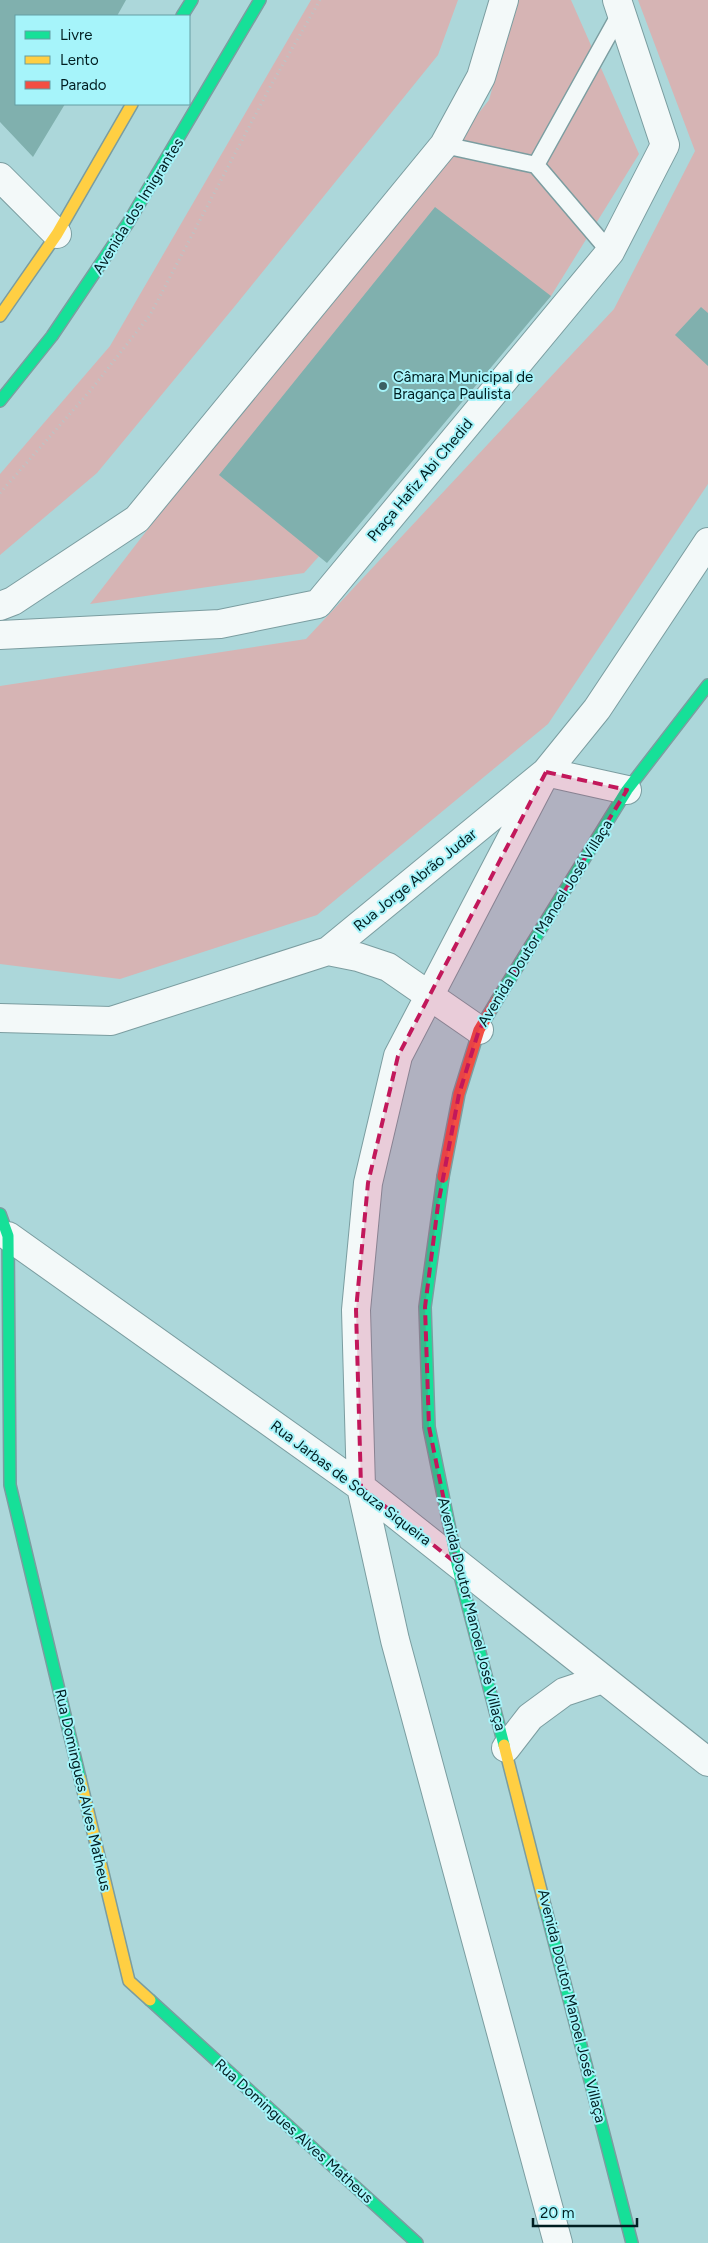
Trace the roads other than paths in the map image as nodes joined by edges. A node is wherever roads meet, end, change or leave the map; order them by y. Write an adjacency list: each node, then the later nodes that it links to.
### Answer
1 (192, 0): 5 (street)
2 (260, 0): 13 (street, Avenida dos Imigrantes)
3 (504, 0): 7 (street)
4 (619, 6): 8 (lane); 11 (street, Praça Hafiz Abi Chedid)
5 (183, 15)
6 (131, 105): 10 (street)
7 (444, 145): 8 (lane); 15 (street)
8 (536, 165): 11 (lane)
9 (0, 178): 10 (street)
10 (57, 234): 12 (street)
11 (610, 252): 16 (street, Praça Hafiz Abi Chedid)
12 (0, 316)
13 (0, 401)
14 (708, 542): 18 (street, Rua Jorge Abrão Judar)
15 (0, 606)
16 (0, 635)
17 (708, 685): 19 (street, Avenida Doutor Manoel José Villaça)
18 (546, 772): 19 (street); 20 (street, Rua Jorge Abrão Judar); 21 (street)
19 (627, 790): 23 (street, Avenida Doutor Manoel José Villaça)
20 (328, 951): 21 (street); 22 (street, Rua Jorge Abrão Judar)
21 (429, 996): 23 (street); 25 (street)
22 (0, 1018)
23 (479, 1030): 26 (street, Avenida Doutor Manoel José Villaça)
24 (4, 1225): 25 (street, Rua Jarbas de Souza Siqueira); 30 (street, Rua Domingues Alves Matheus)
25 (361, 1487): 26 (street, Rua Jarbas de Souza Siqueira); 31 (street)
26 (457, 1564): 27 (street, Rua Jarbas de Souza Siqueira); 28 (street, Avenida Doutor Manoel José Villaça)
27 (603, 1679): 28 (street); 29 (street, Rua Jarbas de Souza Siqueira)
28 (506, 1748): 32 (street, Avenida Doutor Manoel José Villaça)
29 (708, 1762)
30 (417, 2243)
31 (558, 2243)
32 (632, 2243)

